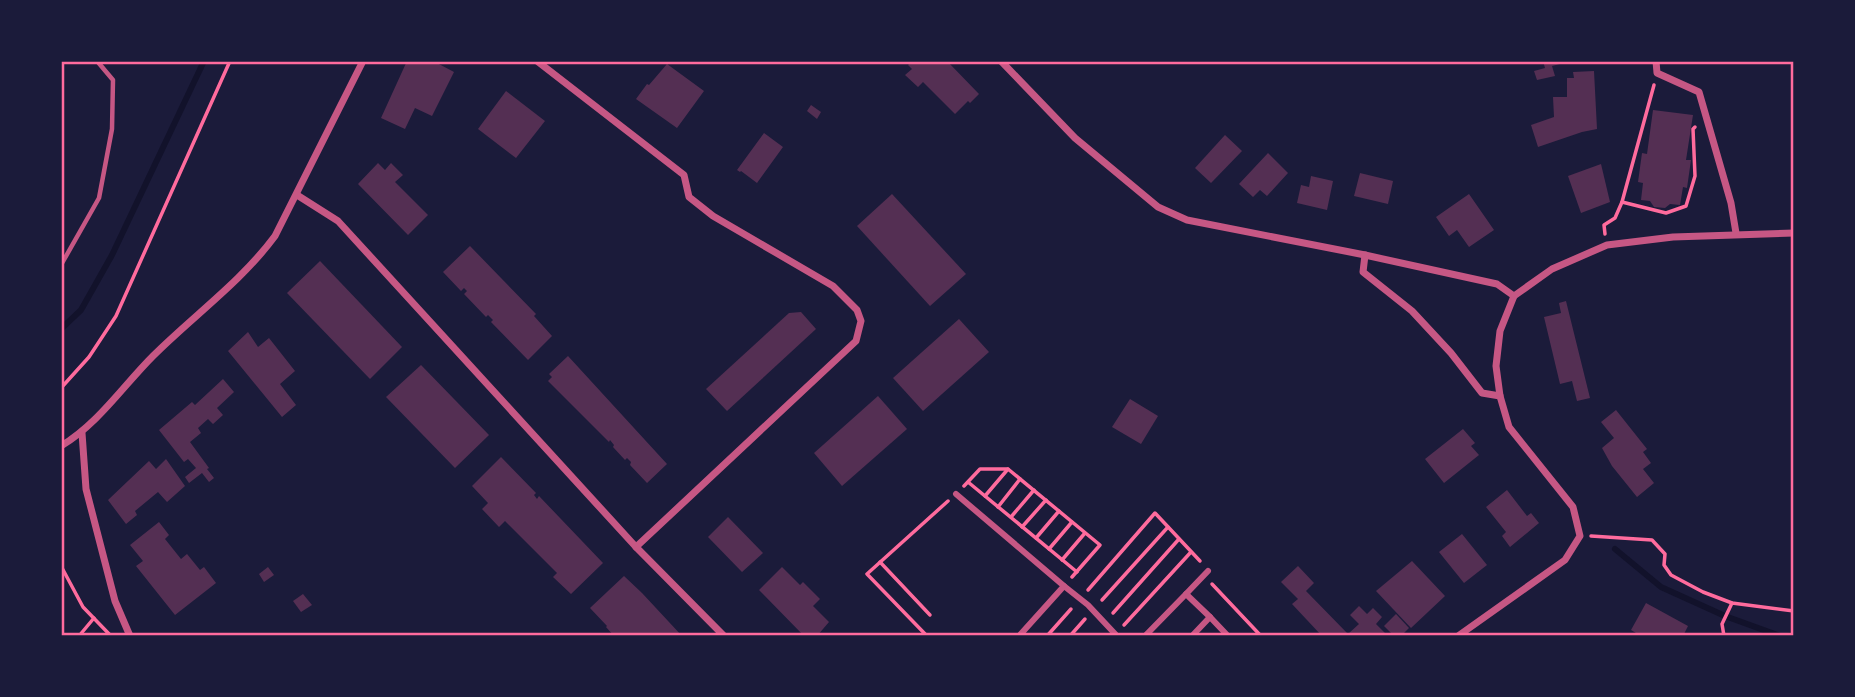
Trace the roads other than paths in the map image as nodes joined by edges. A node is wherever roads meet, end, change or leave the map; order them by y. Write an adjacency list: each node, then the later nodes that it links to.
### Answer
1 (97, 61): 10 (lane)
2 (363, 61): 6 (street)
3 (537, 61): 16 (street)
4 (1001, 61): 9 (street)
5 (1656, 61): 7 (street)
6 (297, 195): 13 (street); 16 (street)
7 (1736, 233): 8 (street); 11 (street)
8 (1794, 233)
9 (1365, 255): 11 (street); 12 (street)
10 (61, 265)
11 (1514, 296): 12 (street)
12 (1500, 397): 28 (street)
13 (82, 433): 14 (street); 22 (street)
14 (61, 446)
15 (956, 494): 18 (street)
16 (636, 547): 23 (street)
17 (1206, 573): 19 (street)
18 (1064, 586): 21 (street); 24 (street)
19 (1186, 594): 20 (street); 25 (street)
20 (1210, 617): 26 (street); 27 (street)
21 (1116, 635)
22 (130, 636)
23 (724, 636)
24 (1019, 636)
25 (1145, 636)
26 (1192, 636)
27 (1228, 636)
28 (1458, 636)

